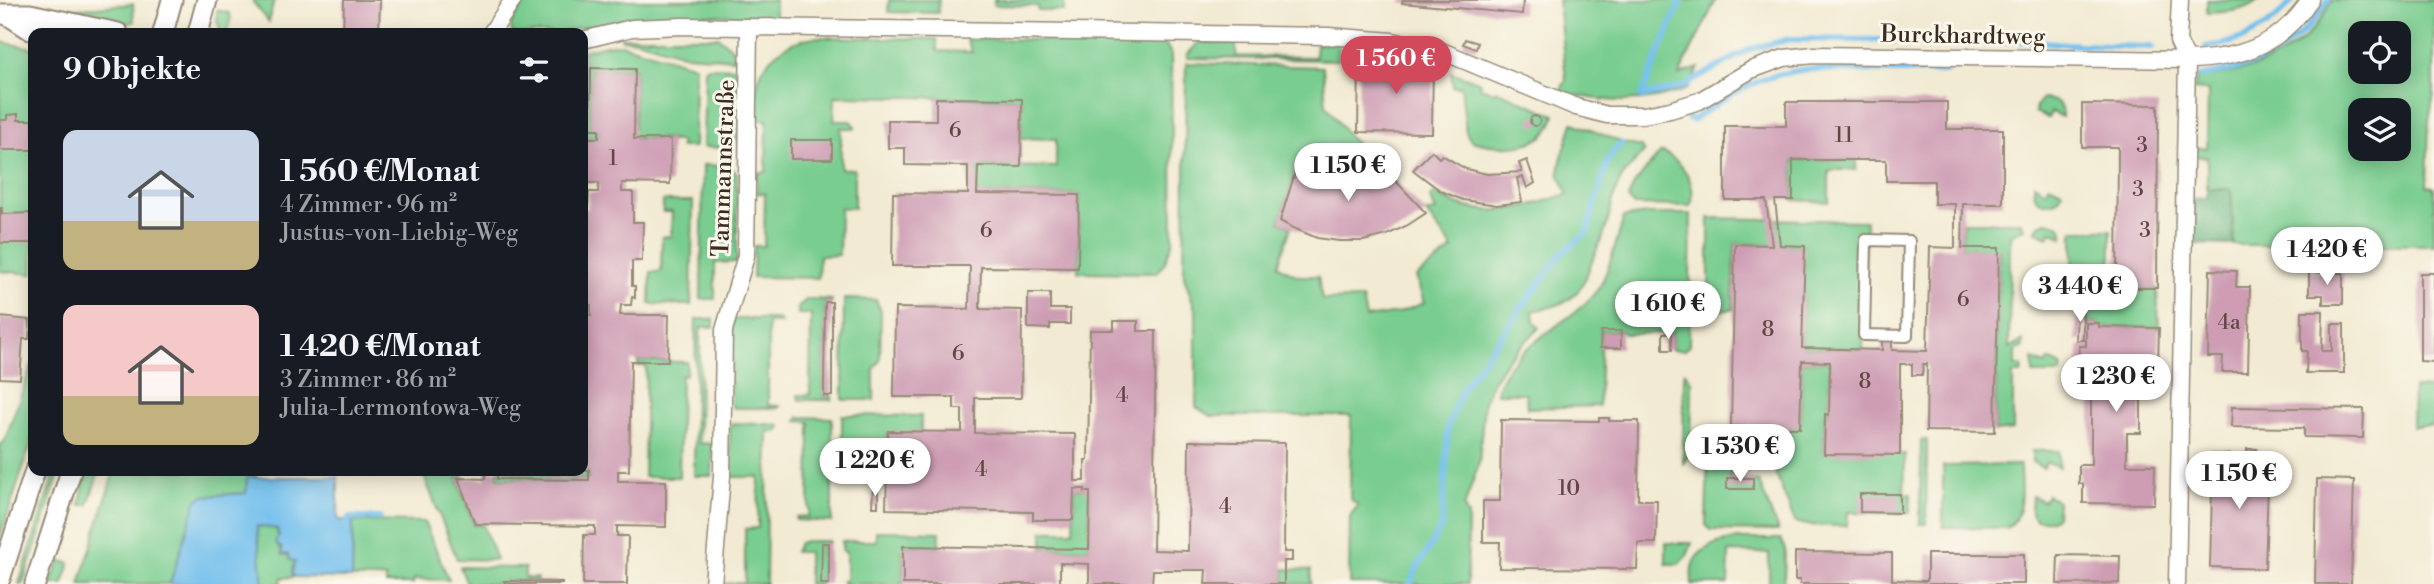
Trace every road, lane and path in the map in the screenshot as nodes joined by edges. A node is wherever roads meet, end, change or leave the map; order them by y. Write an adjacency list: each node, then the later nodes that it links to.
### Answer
1 (172, 0): 10 (street)
2 (207, 0): 11 (street)
3 (513, 0): 12 (street)
4 (2180, 0): 14 (street)
5 (2311, 0): 14 (street, Burckhardtweg)
6 (4, 14): 8 (street); 9 (street)
7 (749, 27): 13 (street, Burckhardtweg); 14 (street, Burckhardtweg); 20 (street, Tammannstraße)
8 (28, 28)
9 (95, 28)
10 (164, 28)
11 (199, 28)
12 (494, 28)
13 (588, 39)
14 (2187, 60): 21 (street)
15 (1866, 240): 15 (street)
16 (32, 476): 18 (street)
17 (69, 476): 19 (street)
18 (0, 579)
19 (35, 584)
20 (713, 584)
21 (2177, 584)

